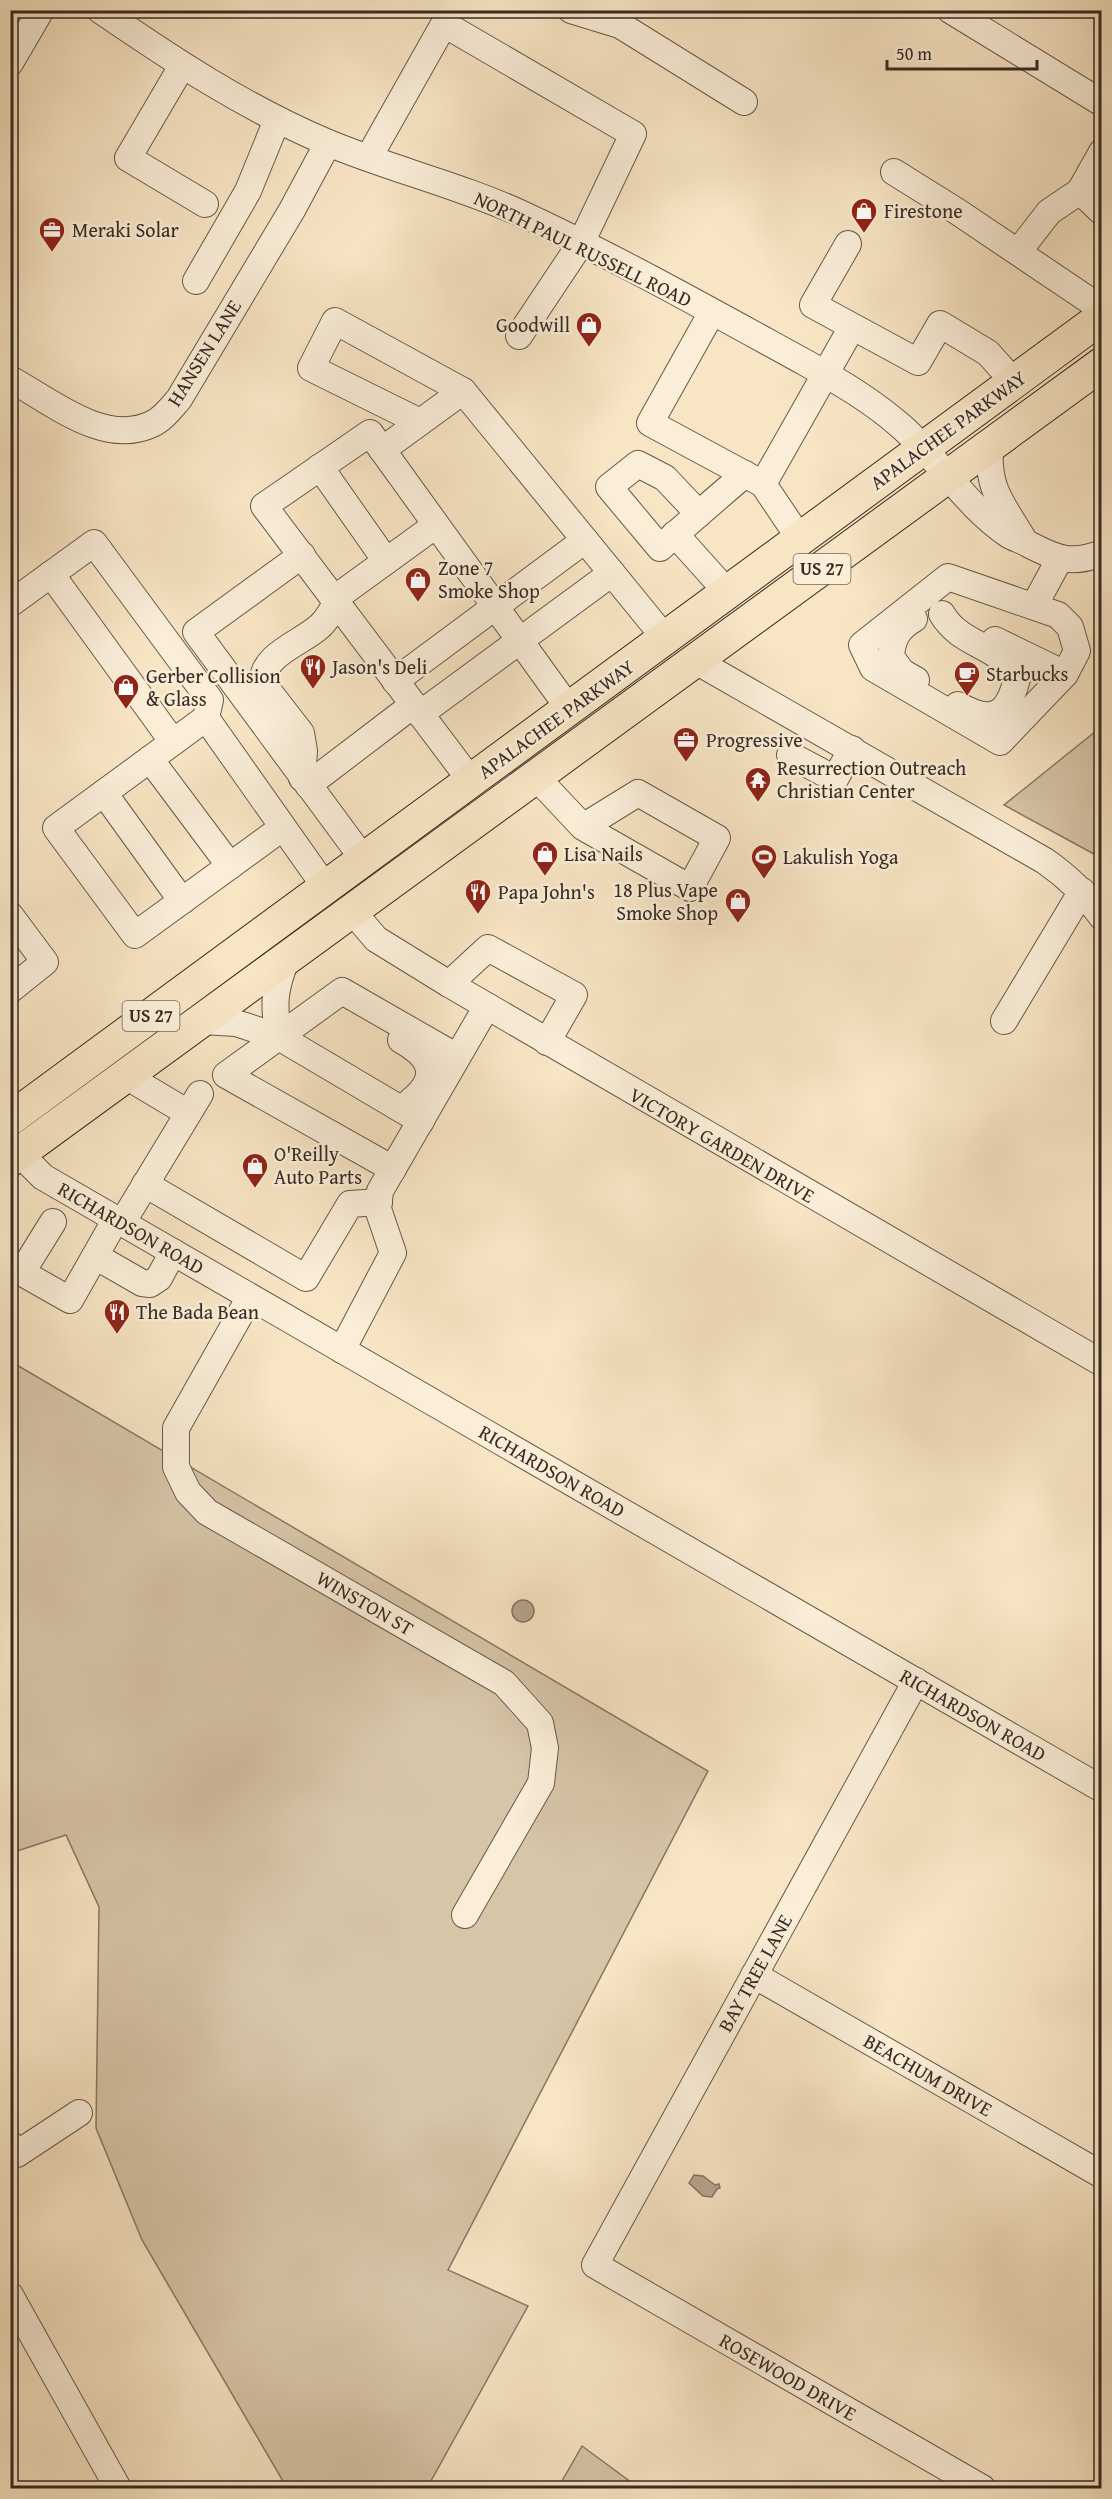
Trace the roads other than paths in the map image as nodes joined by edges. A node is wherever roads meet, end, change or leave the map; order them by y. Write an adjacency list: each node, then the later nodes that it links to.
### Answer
1 (41, 10): 5 (street)
2 (571, 10): 7 (street)
3 (950, 10): 8 (street)
4 (105, 12): 6 (street, NORTH PAUL RUSSELL ROAD)
5 (10, 63)
6 (182, 66): 9 (street, NORTH PAUL RUSSELL ROAD); 15 (street)
7 (744, 102)
8 (1101, 104)
9 (277, 120): 10 (street, NORTH PAUL RUSSELL ROAD); 20 (street)
10 (328, 143): 12 (street, NORTH PAUL RUSSELL ROAD); 28 (street, HANSEN LANE)
11 (1101, 152): 14 (street)
12 (369, 157): 17 (street, NORTH PAUL RUSSELL ROAD); 17 (street)
13 (894, 172): 19 (street)
14 (1080, 191): 16 (street); 19 (street)
15 (205, 204)
16 (1101, 212)
17 (581, 243): 22 (street, NORTH PAUL RUSSELL ROAD); 25 (street)
18 (848, 244): 24 (street)
19 (1018, 252): 21 (street)
20 (196, 281)
21 (1101, 309)
22 (712, 312): 27 (street, NORTH PAUL RUSSELL ROAD); 37 (street)
23 (1101, 317): 29 (main road, APALACHEE PARKWAY / US 27)
24 (852, 327): 27 (street); 29 (street)
25 (519, 336)
26 (1101, 364): 32 (main road, APALACHEE PARKWAY / US 27)
27 (825, 374): 33 (street, NORTH PAUL RUSSELL ROAD); 37 (street)
28 (10, 379)
29 (1014, 382): 33 (main road, APALACHEE PARKWAY / US 27)
30 (463, 391): 31 (street); 31 (street); 41 (street)
31 (420, 422): 34 (street)
32 (990, 446): 36 (main road, APALACHEE PARKWAY / US 27); 43 (street)
33 (924, 447): 36 (street, NORTH PAUL RUSSELL ROAD); 40 (main road, APALACHEE PARKWAY / US 27)
34 (382, 450): 35 (street); 39 (street)
35 (320, 467): 45 (street); 47 (street)
36 (947, 476): 43 (street, NORTH PAUL RUSSELL ROAD); 59 (main road, APALACHEE PARKWAY / US 27)
37 (754, 479): 38 (street); 40 (street)
38 (699, 514): 42 (street); 42 (street)
39 (436, 525): 47 (street); 55 (street)
40 (800, 539): 51 (main road, APALACHEE PARKWAY / US 27)
41 (585, 540): 48 (street); 55 (street)
42 (668, 541): 51 (street)
43 (1025, 542): 46 (street, NORTH PAUL RUSSELL ROAD)
44 (1101, 553): 46 (street)
45 (302, 555): 52 (street); 61 (street)
46 (1059, 560): 54 (street)
47 (386, 561): 52 (street)
48 (612, 573): 57 (street); 58 (street)
49 (51, 574): 53 (street); 65 (street); 68 (street)
50 (948, 577): 54 (street); 56 (street); 56 (street); 60 (street)
51 (727, 592): 57 (main road, APALACHEE PARKWAY / US 27)
52 (336, 601): 61 (street); 62 (street); 72 (street)
53 (10, 604)
54 (1034, 606): 60 (street)
55 (495, 607): 58 (street); 62 (street)
56 (942, 614): 60 (street)
57 (665, 638): 64 (main road, APALACHEE PARKWAY / US 27)
58 (519, 641): 63 (street); 64 (street)
59 (696, 661): 66 (main road, APALACHEE PARKWAY / US 27); 67 (street)
60 (1065, 674)
61 (230, 679): 72 (street)
62 (395, 681): 63 (street)
63 (417, 709): 72 (street); 73 (street)
64 (570, 710): 66 (main road); 71 (main road); 73 (main road, APALACHEE PARKWAY / US 27)
65 (206, 718): 68 (street); 76 (street)
66 (611, 723): 71 (main road, APALACHEE PARKWAY / US 27)
67 (808, 724): 69 (street); 69 (street)
68 (173, 742): 70 (street)
69 (852, 749): 80 (street)
70 (150, 759): 74 (street); 78 (street)
71 (544, 771): 75 (street); 82 (main road, APALACHEE PARKWAY / US 27)
72 (305, 781): 77 (street)
73 (471, 781): 77 (main road, APALACHEE PARKWAY / US 27)
74 (104, 793): 81 (street); 81 (street)
75 (583, 827): 75 (street)
76 (282, 828): 78 (street); 79 (street)
77 (364, 860): 79 (main road, APALACHEE PARKWAY / US 27); 82 (main road)
78 (230, 866): 81 (street)
79 (326, 888): 97 (main road, APALACHEE PARKWAY / US 27)
80 (1082, 891): 84 (street); 91 (street)
81 (182, 901)
82 (353, 912): 85 (main road, APALACHEE PARKWAY / US 27); 86 (street, VICTORY GARDEN DRIVE)
83 (11, 915): 87 (street)
84 (1101, 917)
85 (286, 960): 90 (main road, APALACHEE PARKWAY / US 27); 92 (street)
86 (450, 984): 89 (street, VICTORY GARDEN DRIVE); 93 (street)
87 (10, 990)
88 (330, 999): 92 (street); 94 (street); 96 (street)
89 (487, 1006): 93 (street, VICTORY GARDEN DRIVE); 94 (street)
90 (202, 1021): 92 (street); 95 (main road, APALACHEE PARKWAY / US 27)
91 (1004, 1021)
92 (279, 1037): 96 (street); 100 (street)
93 (547, 1042): 110 (street, VICTORY GARDEN DRIVE)
94 (457, 1057): 98 (street)
95 (126, 1076): 99 (main road, APALACHEE PARKWAY / US 27); 101 (street)
96 (378, 1095): 98 (street)
97 (10, 1119)
98 (421, 1120): 100 (street)
99 (14, 1152): 103 (street, RICHARDSON ROAD)
100 (393, 1169): 102 (street)
101 (146, 1184): 102 (street); 103 (street)
102 (379, 1202): 109 (street)
103 (119, 1221): 105 (street, RICHARDSON ROAD); 106 (street)
104 (53, 1222): 107 (street)
105 (173, 1252): 106 (street); 108 (street, RICHARDSON ROAD)
106 (95, 1256): 107 (street)
107 (16, 1269)
108 (250, 1297): 109 (street, RICHARDSON ROAD); 113 (street, WINSTON ST)
109 (342, 1350): 111 (street, RICHARDSON ROAD)
110 (1101, 1363)
111 (916, 1681): 112 (street, RICHARDSON ROAD); 114 (street, BAY TREE LANE)
112 (1101, 1789)
113 (465, 1916)
114 (754, 1975): 117 (street, BEACHUM DRIVE); 118 (street, BAY TREE LANE)
115 (80, 2113): 116 (street)
116 (10, 2144)
117 (1101, 2175)
118 (595, 2265): 121 (street, ROSEWOOD DRIVE)
119 (10, 2295): 120 (street)
120 (118, 2488)
121 (982, 2488)

